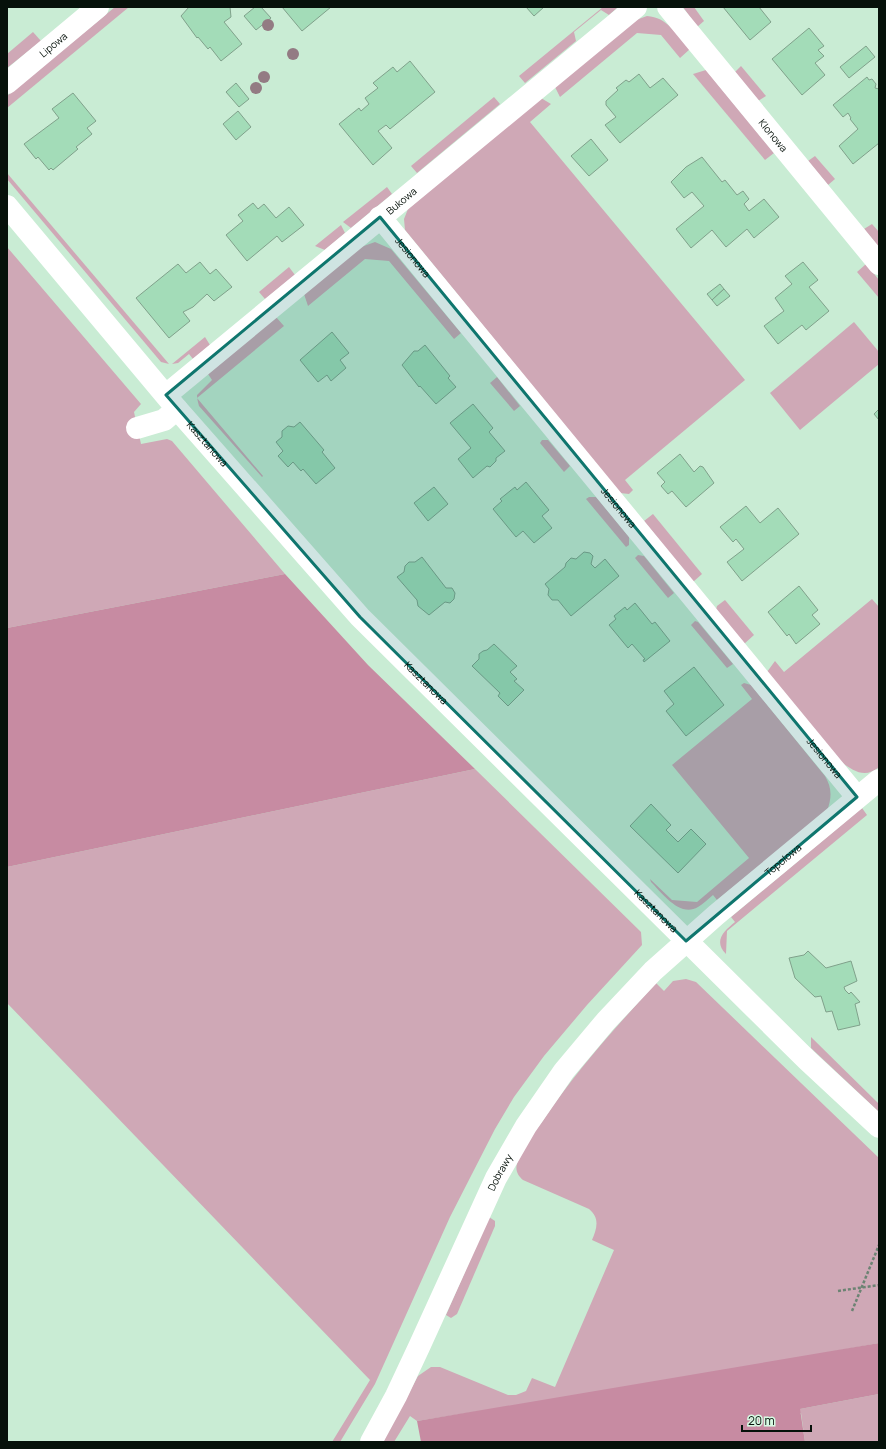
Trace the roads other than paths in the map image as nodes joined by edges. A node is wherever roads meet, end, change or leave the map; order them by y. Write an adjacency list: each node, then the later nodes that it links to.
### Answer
1 (98, 7): 4 (street, Lipowa)
2 (636, 7): 6 (street, Bukowa)
3 (668, 7): 7 (street, Klonowa)
4 (7, 83)
5 (7, 206): 8 (street, Kasztanowa)
6 (380, 217): 8 (street, Bukowa); 11 (street, Jesionowa)
7 (879, 264)
8 (172, 402): 9 (street, Bukowa); 12 (street, Kasztanowa)
9 (137, 428)
10 (879, 780): 11 (street, Topolowa)
11 (857, 797): 12 (street, Topolowa)
12 (686, 941): 13 (street, Kasztanowa); 14 (street, Dobrawy)
13 (879, 1127)
14 (371, 1442)

